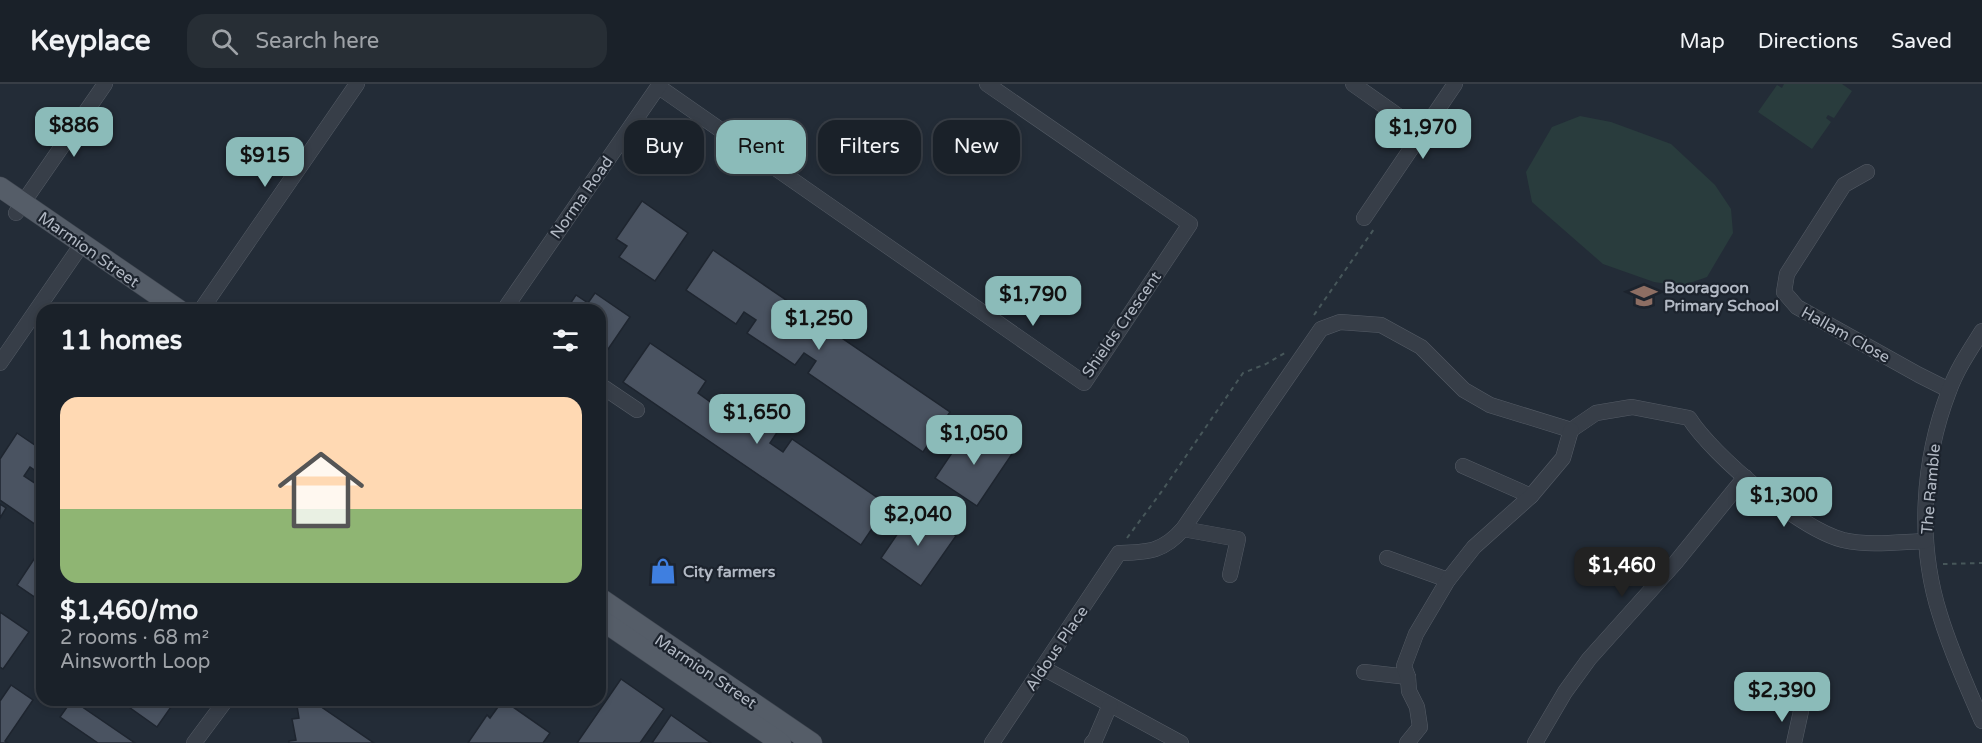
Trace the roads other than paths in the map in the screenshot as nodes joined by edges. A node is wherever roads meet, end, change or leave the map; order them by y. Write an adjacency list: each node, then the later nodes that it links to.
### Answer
1 (105, 84): 10 (street)
2 (357, 84): 16 (street)
3 (987, 84): 6 (street, Shields Crescent)
4 (1353, 84): 7 (street)
5 (1455, 84): 7 (street)
6 (659, 85): 17 (street, Norma Road)
7 (1421, 132): 11 (street)
8 (1867, 172): 22 (street, Hallam Close)
9 (0, 188): 10 (main road, Marmion Street)
10 (13, 206): 12 (main road, Marmion Street)
11 (1370, 223)
12 (79, 248): 13 (street); 14 (main road, Marmion Street); 15 (main road, Marmion Street)
13 (41, 304)
14 (150, 304)
15 (169, 304)
16 (205, 304)
17 (508, 304)
18 (36, 311): 20 (street)
19 (1982, 330): 22 (street, The Ramble)
20 (0, 363)
21 (606, 389): 23 (street)
22 (1949, 390): 29 (street, The Ramble)
23 (637, 410)
24 (1571, 430): 26 (street); 27 (street); 28 (street)
25 (1463, 466): 27 (street)
26 (1745, 477): 29 (street); 49 (street)
27 (1531, 496): 32 (street)
28 (1183, 529): 31 (street); 35 (street, Aldous Place)
29 (1925, 541): 41 (street, The Ramble)
30 (1387, 558): 32 (street)
31 (1230, 575)
32 (1448, 580): 37 (street)
33 (606, 602): 45 (main road, Marmion Street)
34 (606, 623): 44 (main road, Marmion Street)
35 (1043, 668): 38 (street); 46 (street, Aldous Place)
36 (1364, 672): 37 (street)
37 (1408, 677): 48 (street)
38 (1110, 705): 42 (street); 47 (street)
39 (222, 706): 43 (street)
40 (1801, 711): 50 (street)
41 (1982, 722)
42 (1174, 742)
43 (195, 743)
44 (781, 743)
45 (812, 743)
46 (992, 743)
47 (1092, 743)
48 (1407, 743)
49 (1535, 743)
50 (1794, 743)

